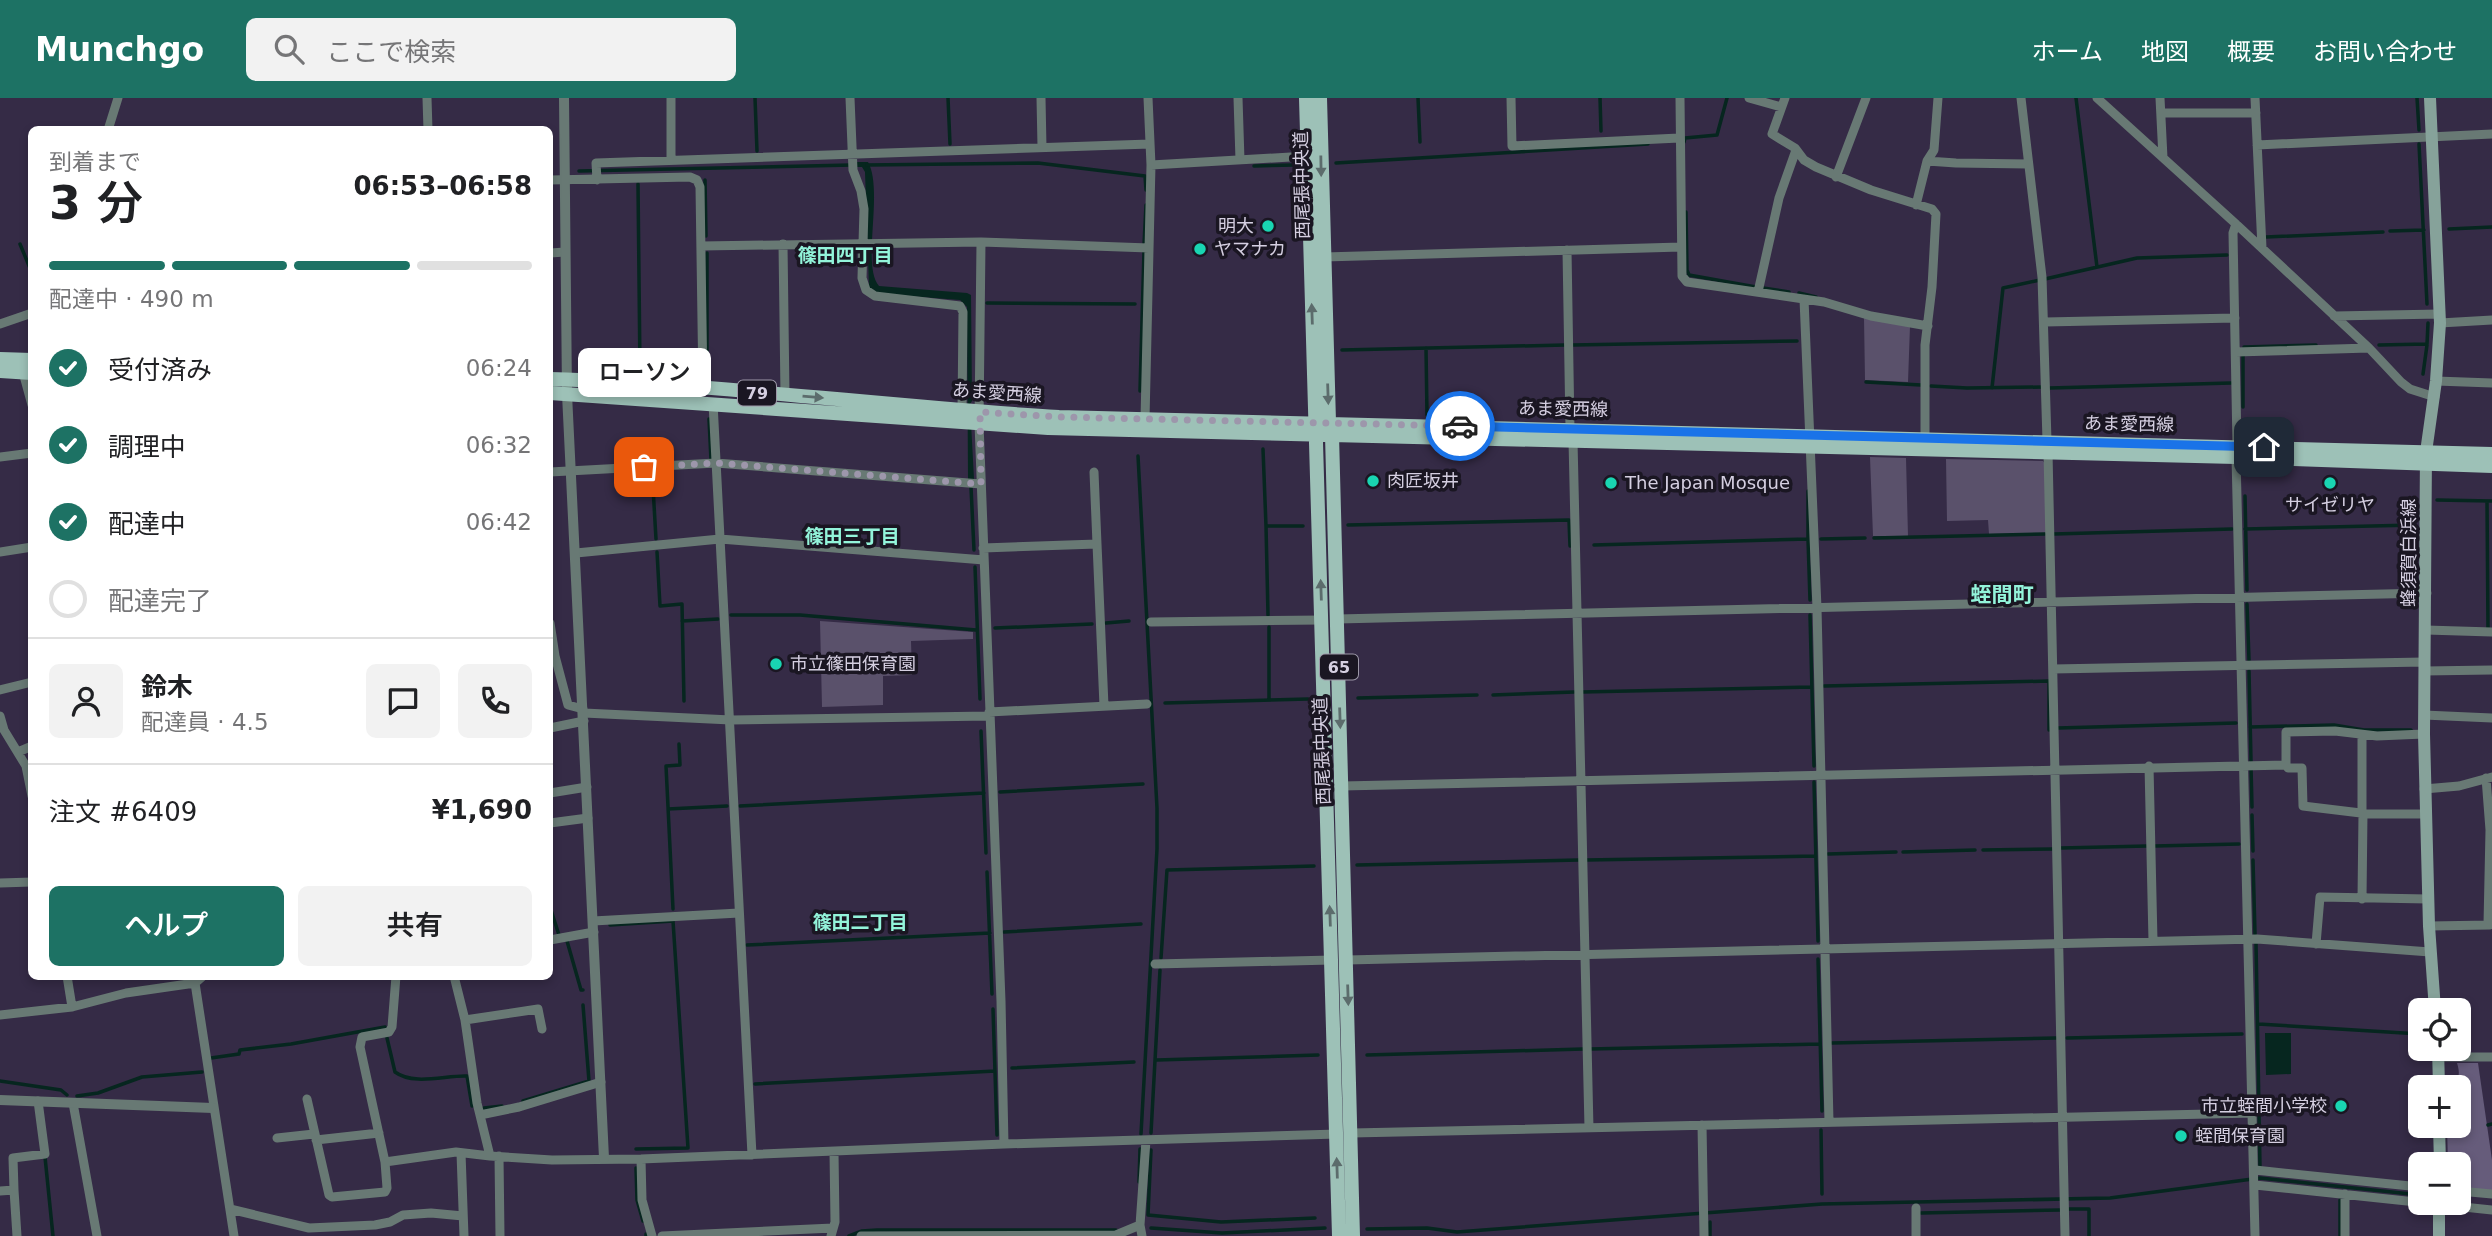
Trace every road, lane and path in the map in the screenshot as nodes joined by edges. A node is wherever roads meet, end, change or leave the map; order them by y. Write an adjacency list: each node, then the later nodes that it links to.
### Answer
1 (118, 98): 24 (street)
2 (427, 98): 25 (street)
3 (564, 98): 44 (street)
4 (671, 98): 35 (street)
5 (850, 98): 37 (street)
6 (1041, 98): 31 (street)
7 (1148, 98): 29 (street)
8 (1238, 98): 36 (street)
9 (1306, 98): 33 (main road, 西尾張中央道 / 65)
10 (1320, 98): 57 (main road, 西尾張中央道 / 65, one-way to 57)
11 (1511, 98): 28 (street)
12 (1680, 98): 28 (street)
13 (1749, 98): 21 (street)
14 (1866, 98): 42 (street)
15 (1938, 98): 38 (street)
16 (2021, 98): 39 (street)
17 (2097, 98): 34 (street)
18 (2160, 98): 22 (street)
19 (2255, 98): 23 (street)
20 (2430, 98): 27 (main road, 蜂須賀白浜線)
21 (1783, 103): 32 (street)
22 (2161, 113): 23 (street); 34 (street)
23 (2256, 113): 30 (street)
24 (109, 126)
25 (428, 126)
26 (2492, 134): 27 (street)
27 (2432, 137): 30 (street); 63 (main road, 蜂須賀白浜線)
28 (1679, 138): 51 (street)
29 (1150, 144): 31 (street); 40 (street)
30 (2257, 145): 53 (street)
31 (1042, 147): 37 (street)
32 (1796, 150): 42 (street); 58 (street)
33 (1307, 156): 36 (street); 85 (main road, 西尾張中央道 / 65, one-way to 33)
34 (2163, 159): 46 (street)
35 (671, 160): 37 (street); 41 (street)
36 (1240, 160): 40 (street)
37 (852, 161): 48 (street)
38 (1927, 161): 39 (street); 45 (street)
39 (2028, 164): 65 (street)
40 (1151, 165): 52 (street)
41 (597, 175): 44 (street); 50 (street)
42 (1836, 177): 45 (street)
43 (553, 180): 44 (street)
44 (564, 180): 55 (street)
45 (1916, 205): 67 (street)
46 (2236, 224): 53 (street); 62 (street)
47 (981, 242): 48 (street); 52 (street); 83 (street)
48 (868, 243): 49 (street); 83 (street)
49 (783, 244): 50 (street); 80 (street)
50 (701, 246): 78 (street)
51 (1681, 247): 54 (street); 58 (street)
52 (1149, 248): 84 (street)
53 (2262, 248): 61 (street)
54 (1567, 250): 57 (street); 86 (street)
55 (565, 252): 56 (street); 77 (street)
56 (553, 253)
57 (1324, 257): 85 (main road, 西尾張中央道 / 65, one-way to 85)
58 (1758, 292): 59 (street)
59 (1804, 299): 67 (street); 88 (street)
60 (28, 314): 66 (street)
61 (2334, 316): 63 (street); 68 (street)
62 (2235, 318): 65 (street); 69 (street)
63 (2440, 318): 64 (street); 75 (main road, 蜂須賀白浜線)
64 (2492, 320)
65 (2045, 322): 89 (street)
66 (0, 324)
67 (1928, 326): 87 (street)
68 (2369, 348): 69 (street); 81 (street)
69 (2236, 352): 90 (street)
70 (0, 359): 71 (main road)
71 (28, 368)
72 (28, 368): 73 (main road)
73 (0, 371)
74 (553, 380): 77 (main road, あま愛西線 / 79)
75 (2436, 381): 76 (street); 81 (main road, 蜂須賀白浜線)
76 (2492, 383)
77 (567, 387): 78 (main road, あま愛西線 / 79); 79 (main road, あま愛西線 / 79); 82 (main road, あま愛西線 / 79); 97 (street)
78 (703, 388): 80 (main road, あま愛西線 / 79)
79 (553, 392)
80 (785, 395): 83 (main road, あま愛西線 / 79, one-way to 83)
81 (2435, 397): 94 (main road, 蜂須賀白浜線)
82 (713, 403): 83 (main road, あま愛西線 / 79); 95 (street)
83 (969, 416): 84 (main road, あま愛西線 / 79); 85 (main road, あま愛西線 / 79); 100 (street)
84 (1145, 419): 85 (main road, あま愛西線 / 79)
85 (1323, 428): 86 (main road, あま愛西線 / 79); 113 (main road, 西尾張中央道 / 65); 114 (main road, 西尾張中央道 / 65, one-way to 85)
86 (1571, 435): 88 (main road, あま愛西線 / 79); 112 (street)
87 (1925, 438): 88 (main road, あま愛西線 / 79); 89 (main road, あま愛西線 / 79)
88 (1810, 441): 89 (main road, あま愛西線 / 79); 111 (street)
89 (2047, 447): 90 (main road, あま愛西線 / 79); 110 (street)
90 (2236, 452): 94 (main road, あま愛西線 / 79); 109 (street)
91 (28, 454): 93 (street)
92 (2492, 454): 94 (main road, あま愛西線 / 79)
93 (0, 457)
94 (2426, 458): 96 (main road, あま愛西線 / 79); 108 (main road, 蜂須賀白浜線)
95 (716, 463): 97 (street); 100 (street); 101 (street)
96 (2492, 466)
97 (572, 470): 98 (street); 106 (street)
98 (553, 472)
99 (1094, 472): 102 (street)
100 (981, 484): 104 (street)
101 (720, 539): 106 (street); 107 (street); 132 (street)
102 (1097, 544): 104 (street); 126 (street)
103 (28, 548): 105 (street)
104 (983, 548): 107 (street)
105 (0, 552)
106 (576, 553): 127 (street)
107 (984, 560): 128 (street)
108 (2427, 593): 109 (street); 116 (main road, 蜂須賀白浜線)
109 (2240, 597): 110 (street); 119 (street)
110 (2051, 602): 111 (street); 121 (street)
111 (1817, 608): 112 (street); 142 (street)
112 (1577, 614): 113 (street); 145 (street)
113 (1338, 619): 146 (main road, 西尾張中央道 / 65, one-way to 146)
114 (1322, 620): 115 (street); 171 (main road, 西尾張中央道 / 65, one-way to 114)
115 (1152, 622)
116 (2426, 630): 117 (street); 120 (main road, 蜂須賀白浜線)
117 (2492, 632)
118 (553, 659): 127 (street)
119 (2241, 665): 120 (street); 121 (street); 138 (street)
120 (2424, 666): 122 (street); 129 (main road, 蜂須賀白浜線)
121 (2053, 668): 141 (street)
122 (2492, 670)
123 (28, 683): 124 (street)
124 (0, 690)
125 (1147, 704): 126 (street)
126 (1104, 706): 128 (street)
127 (584, 714): 132 (street); 133 (street); 147 (street)
128 (989, 714): 132 (street); 203 (street)
129 (2424, 715): 131 (street); 134 (main road, 蜂須賀白浜線)
130 (0, 716): 137 (street)
131 (2492, 718)
132 (731, 720): 159 (street)
133 (553, 727)
134 (2424, 734): 135 (street); 148 (main road, 蜂須賀白浜線)
135 (2362, 735): 139 (street); 150 (street)
136 (28, 748): 137 (street)
137 (18, 752): 143 (street)
138 (2244, 764): 139 (street); 140 (street); 164 (street)
139 (2286, 765): 150 (street)
140 (2149, 766): 141 (street); 165 (street)
141 (2056, 769): 142 (street); 166 (street)
142 (1821, 774): 145 (street); 168 (street)
143 (28, 776)
144 (2489, 778): 148 (street); 154 (street)
145 (1581, 780): 146 (street); 170 (street)
146 (1342, 786): 172 (main road, 西尾張中央道 / 65)
147 (587, 787): 149 (street); 152 (street)
148 (2424, 789): 151 (main road, 蜂須賀白浜線)
149 (553, 793)
150 (2363, 813): 151 (street); 157 (street)
151 (2425, 814): 158 (main road, 蜂須賀白浜線)
152 (588, 818): 153 (street); 161 (street)
153 (553, 823)
154 (2491, 830): 160 (street)
155 (28, 882): 156 (street)
156 (0, 883)
157 (2362, 899): 158 (street); 167 (street)
158 (2428, 899): 162 (main road, 蜂須賀白浜線)
159 (739, 913): 161 (street); 206 (street)
160 (2490, 925): 162 (street)
161 (593, 926): 163 (street); 185 (street)
162 (2429, 926): 169 (main road, 蜂須賀白浜線)
163 (553, 939)
164 (2248, 939): 165 (street); 167 (street); 191 (street)
165 (2153, 941): 166 (street)
166 (2059, 943): 168 (street); 193 (street)
167 (2316, 944): 169 (street)
168 (1824, 948): 170 (street); 194 (street)
169 (2430, 952): 178 (main road, 蜂須賀白浜線)
170 (1585, 954): 172 (street); 196 (street)
171 (1332, 960): 173 (street); 199 (main road, 西尾張中央道 / 65)
172 (1347, 960): 198 (main road, 西尾張中央道 / 65, one-way to 198)
173 (1155, 964)
174 (68, 980): 179 (street)
175 (199, 980): 179 (street); 190 (street)
176 (396, 980): 197 (street)
177 (455, 980): 181 (street)
178 (2434, 998)
179 (72, 1007): 180 (street)
180 (0, 1015)
181 (464, 1020): 182 (street); 192 (street)
182 (542, 1029)
183 (2471, 1055): 184 (street)
184 (2492, 1057)
185 (601, 1082): 192 (street); 208 (street)
186 (307, 1099): 200 (street)
187 (0, 1100): 188 (street)
188 (38, 1101): 189 (street); 213 (street)
189 (73, 1102): 190 (street); 228 (street)
190 (213, 1108): 221 (street)
191 (2253, 1113): 193 (street); 211 (street)
192 (480, 1115): 207 (street)
193 (2062, 1117): 194 (street); 241 (street)
194 (1829, 1122): 195 (street)
195 (1702, 1125): 196 (street); 239 (street)
196 (1589, 1128): 198 (street)
197 (379, 1133): 200 (street); 210 (street)
198 (1352, 1133): 238 (main road, 西尾張中央道 / 65)
199 (1336, 1134): 202 (street); 237 (main road, 西尾張中央道 / 65, one-way to 199)
200 (315, 1137): 201 (street); 210 (street)
201 (277, 1138)
202 (1146, 1140): 203 (street); 225 (street)
203 (1004, 1144): 204 (street)
204 (834, 1152): 206 (street); 226 (street)
205 (461, 1153): 207 (street); 210 (street); 224 (street)
206 (752, 1155): 209 (street)
207 (495, 1156): 208 (street); 231 (street)
208 (604, 1158): 209 (street)
209 (641, 1158): 232 (street)
210 (385, 1162)
211 (2255, 1178): 212 (street); 216 (street); 242 (street)
212 (2408, 1186)
213 (14, 1190): 214 (street); 227 (street)
214 (0, 1191)
215 (2471, 1192): 217 (street)
216 (2345, 1194): 218 (street); 243 (street)
217 (2492, 1194)
218 (2408, 1201)
219 (1916, 1208): 240 (street)
220 (2471, 1208): 222 (street)
221 (230, 1209): 224 (street); 229 (street)
222 (2492, 1210)
223 (2440, 1215): 244 (main road)
224 (463, 1216): 230 (street)
225 (1140, 1225): 235 (street); 236 (street)
226 (832, 1232): 233 (street)
227 (17, 1236)
228 (97, 1236)
229 (234, 1236)
230 (464, 1236)
231 (500, 1236)
232 (652, 1236)
233 (662, 1236)
234 (861, 1236): 235 (street)
235 (946, 1236)
236 (1142, 1236)
237 (1339, 1236)
238 (1353, 1236)
239 (1704, 1236)
240 (1916, 1236)
241 (2065, 1236)
242 (2255, 1236)
243 (2344, 1236)
244 (2439, 1236)

